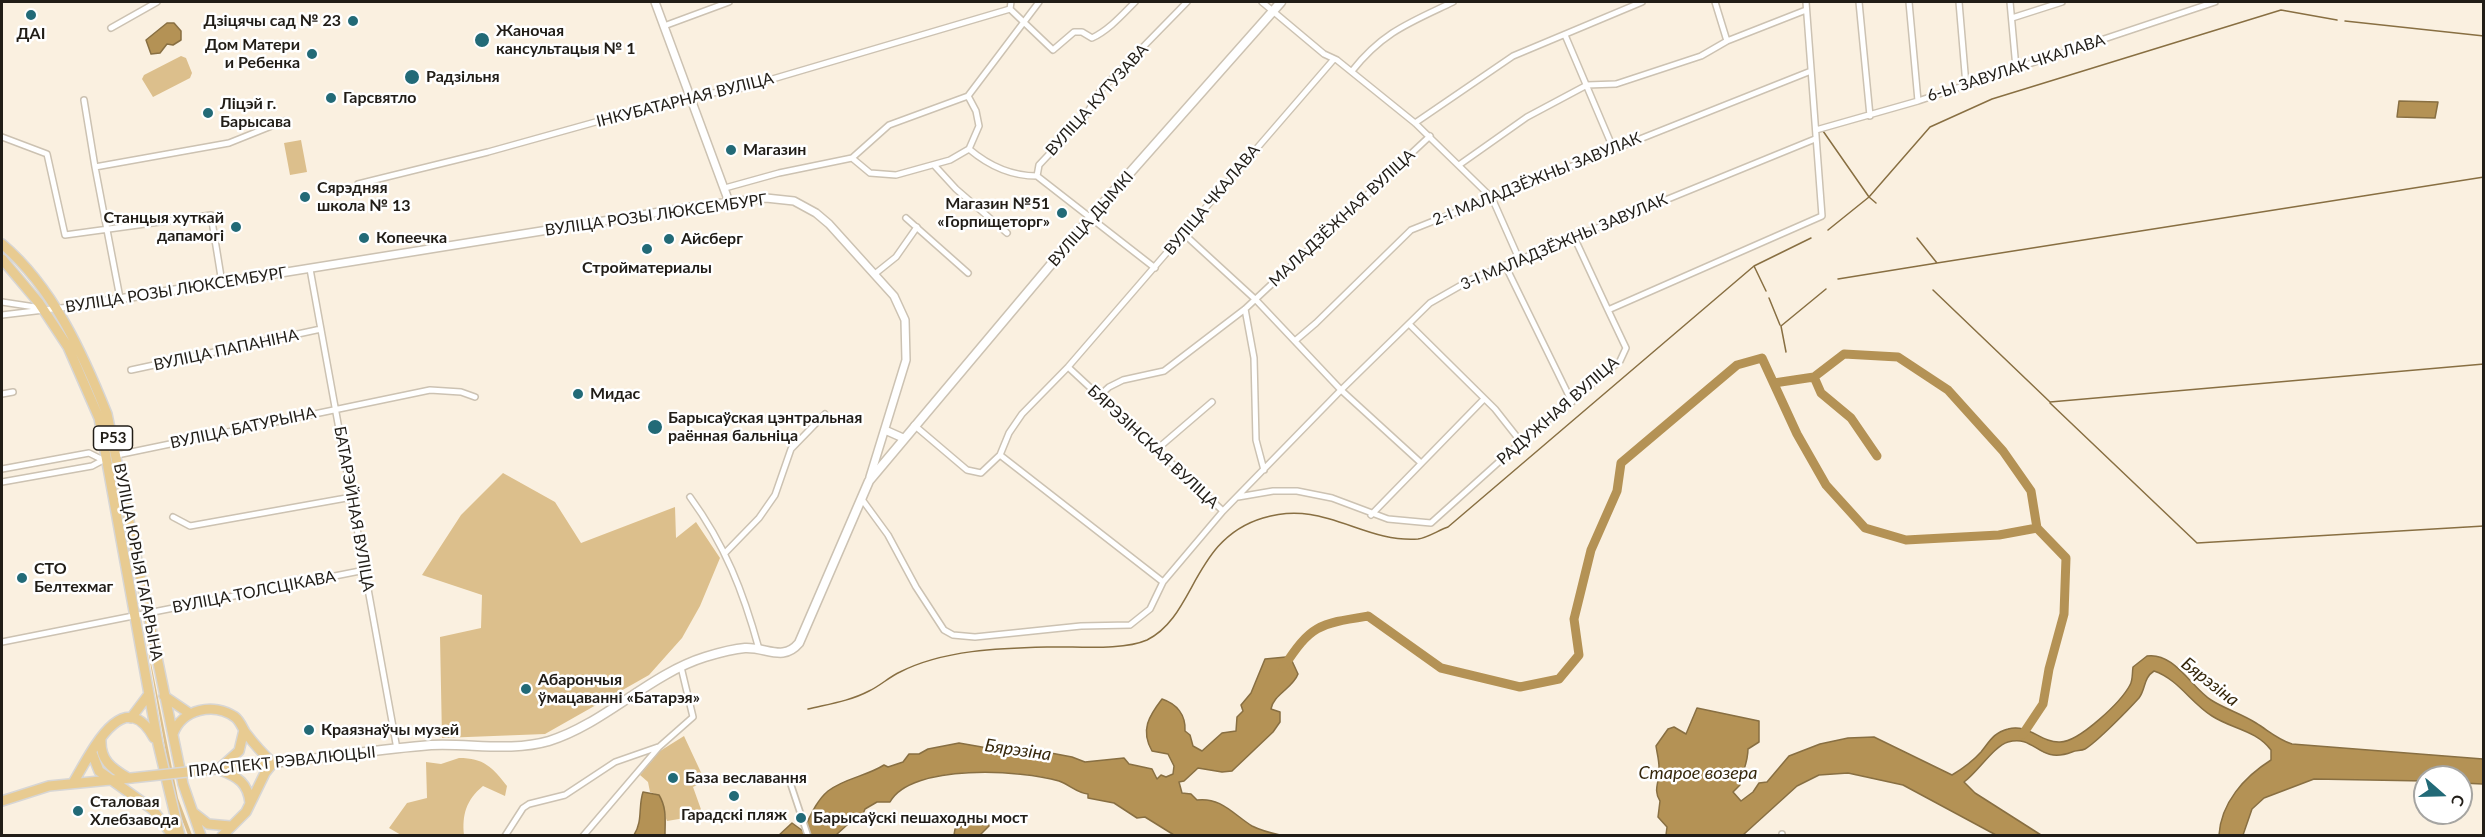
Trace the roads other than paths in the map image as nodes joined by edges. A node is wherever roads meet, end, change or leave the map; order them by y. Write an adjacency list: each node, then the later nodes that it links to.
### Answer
1 (157, 2): 26 (street)
2 (655, 2): 25 (street)
3 (729, 2): 25 (street)
4 (1011, 2): 20 (street)
5 (1040, 2): 24 (street)
6 (1135, 2): 24 (street)
7 (1187, 2): 52 (street, ВУЛІЦА КУТУЗАВА)
8 (1262, 2): 22 (street)
9 (1281, 2): 22 (main road, ВУЛІЦА ДЫМКІ)
10 (1453, 2): 31 (street)
11 (1642, 2): 27 (street, МАЛАДЗЁЖНАЯ ВУЛІЦА)
12 (1715, 2): 28 (street)
13 (1806, 2): 21 (street)
14 (1859, 2): 39 (street)
15 (1909, 2): 38 (street)
16 (1959, 2): 34 (street)
17 (2010, 2): 23 (street)
18 (2062, 2): 23 (street)
19 (2215, 2): 30 (street, 6-Ы ЗАВУЛАК ЧКАЛАВА)
20 (1010, 9): 24 (street); 36 (street, ІНКУБАТАРНАЯ ВУЛІЦА)
21 (1806, 10): 28 (street); 32 (street)
22 (1273, 11): 29 (street); 58 (main road, ВУЛІЦА ДЫМКІ)
23 (2012, 18): 30 (street)
24 (1023, 21): 35 (street)
25 (664, 26): 36 (street)
26 (111, 28)
27 (1565, 35): 33 (street); 41 (street, МАЛАДЗЁЖНАЯ ВУЛІЦА)
28 (1726, 41): 33 (street)
29 (1334, 59): 31 (street); 62 (street, ВУЛІЦА ЧКАЛАВА)
30 (2016, 68): 34 (street, 6-Ы ЗАВУЛАК ЧКАЛАВА)
31 (1352, 71): 41 (street)
32 (1811, 71): 42 (street); 46 (street, 2-І МАЛАДЗЁЖНЫ ЗАВУЛАК)
33 (1587, 85): 46 (street); 50 (street)
34 (1966, 85): 38 (street, 6-Ы ЗАВУЛАК ЧКАЛАВА)
35 (968, 96): 47 (street); 48 (street)
36 (691, 97): 53 (street, ІНКУБАТАРНАЯ ВУЛІЦА); 54 (street)
37 (84, 100): 51 (street)
38 (1918, 100): 39 (street, 6-Ы ЗАВУЛАК ЧКАЛАВА)
39 (1870, 116): 42 (street, 6-Ы ЗАВУЛАК ЧКАЛАВА)
40 (284, 121): 51 (street)
41 (1415, 123): 43 (street)
42 (1816, 130): 45 (street)
43 (1430, 136): 50 (street); 74 (street, МАЛАДЗЁЖНАЯ ВУЛІЦА)
44 (2, 137): 60 (street)
45 (1815, 139): 63 (street, 3-І МАЛАДЗЁЖНЫ ЗАВУЛАК); 80 (street)
46 (1613, 148): 55 (street, 2-І МАЛАДЗЁЖНЫ ЗАВУЛАК)
47 (969, 149): 49 (street); 52 (street)
48 (852, 158): 49 (street); 54 (street)
49 (934, 165): 61 (street)
50 (1459, 165): 55 (street)
51 (95, 167): 60 (street)
52 (1037, 176): 58 (street)
53 (358, 184)
54 (725, 188): 56 (street)
55 (1492, 198): 66 (street); 84 (street, 2-І МАЛАДЗЁЖНЫ ЗАВУЛАК)
56 (729, 202): 69 (street, ВУЛІЦА РОЗЫ ЛЮКСЕМБУРГ); 70 (street, ВУЛІЦА РОЗЫ ЛЮКСЕМБУРГ)
57 (906, 218): 59 (street)
58 (1090, 218): 68 (street); 97 (main road, ВУЛІЦА ДЫМКІ)
59 (916, 227): 70 (street); 71 (street)
60 (107, 228): 72 (street); 73 (street)
61 (1007, 233)
62 (1184, 234): 68 (street, ВУЛІЦА ЧКАЛАВА); 74 (street, МАЛАДЗЁЖНАЯ ВУЛІЦА)
63 (1574, 237): 66 (street, 3-І МАЛАДЗЁЖНЫ ЗАВУЛАК); 80 (street)
64 (2, 244): 77 (main road, ВУЛІЦА ЮРЫЯ ГАГАРЫНА / Р53)
65 (2, 259): 78 (main road, ВУЛІЦА ЮРЫЯ ГАГАРЫНА / Р53)
66 (1519, 259): 67 (street, 3-І МАЛАДЗЁЖНЫ ЗАВУЛАК)
67 (1505, 265): 82 (street, 3-І МАЛАДЗЁЖНЫ ЗАВУЛАК); 94 (street)
68 (1155, 268): 85 (street, ВУЛІЦА ЧКАЛАВА)
69 (310, 269): 72 (street, ВУЛІЦА РОЗЫ ЛЮКСЕМБУРГ); 83 (street, БАТАРЭЙНАЯ ВУЛІЦА)
70 (876, 273): 98 (street, ВУЛІЦА РОЗЫ ЛЮКСЕМБУРГ)
71 (968, 273)
72 (222, 282): 73 (street, ВУЛІЦА РОЗЫ ЛЮКСЕМБУРГ)
73 (120, 298): 76 (street, ВУЛІЦА РОЗЫ ЛЮКСЕМБУРГ)
74 (1256, 300): 79 (street, МАЛАДЗЁЖНАЯ ВУЛІЦА); 84 (street)
75 (2, 302): 78 (street)
76 (69, 307): 77 (street, ВУЛІЦА РОЗЫ ЛЮКСЕМБУРГ)
77 (56, 308): 78 (street, ВУЛІЦА РОЗЫ ЛЮКСЕМБУРГ); 103 (main road, ВУЛІЦА ЮРЫЯ ГАГАРЫНА / Р53)
78 (43, 309): 81 (street); 103 (main road, ВУЛІЦА ЮРЫЯ ГАГАРЫНА / Р53)
79 (1245, 309): 91 (street, МАЛАДЗЁЖНАЯ ВУЛІЦА); 106 (street)
80 (1608, 310): 94 (street, РАДУЖНАЯ ВУЛІЦА)
81 (2, 315)
82 (1409, 324): 87 (street, 3-І МАЛАДЗЁЖНЫ ЗАВУЛАК); 92 (street)
83 (321, 329): 86 (street, ВУЛІЦА ПАПАНІНА); 95 (street, БАТАРЭЙНАЯ ВУЛІЦА)
84 (1296, 340): 87 (street)
85 (1068, 368): 91 (street, БЯРЭЗІНСКАЯ ВУЛІЦА); 102 (street, ВУЛІЦА ЧКАЛАВА)
86 (131, 370)
87 (1341, 390): 104 (street); 106 (street, 3-І МАЛАДЗЁЖНЫ ЗАВУЛАК)
88 (13, 392): 89 (street)
89 (2, 394)
90 (475, 396): 95 (street, ВУЛІЦА БАТУРЫНА)
91 (1098, 397): 101 (street, БЯРЭЗІНСКАЯ ВУЛІЦА)
92 (1483, 400): 100 (street); 104 (street)
93 (1212, 402): 101 (street)
94 (1572, 402): 100 (street, РАДУЖНАЯ ВУЛІЦА)
95 (335, 408): 103 (street, ВУЛІЦА БАТУРЫНА); 109 (street, БАТАРЭЙНАЯ ВУЛІЦА)
96 (825, 414): 116 (street)
97 (914, 425): 99 (main road, ВУЛІЦА ДЫМКІ); 102 (street)
98 (885, 430): 99 (street); 107 (street, ВУЛІЦА РОЗЫ ЛЮКСЕМБУРГ)
99 (903, 438): 107 (main road, ВУЛІЦА ДЫМКІ)
100 (1521, 442): 114 (street, РАДУЖНАЯ ВУЛІЦА)
101 (1156, 450): 113 (street, БЯРЭЗІНСКАЯ ВУЛІЦА)
102 (1000, 454): 118 (street)
103 (108, 457): 105 (street, ВУЛІЦА БАТУРЫНА); 108 (street, ВУЛІЦА БАТУРЫНА); 119 (main road, ВУЛІЦА ЮРЫЯ ГАГАРЫНА / Р53); 120 (main road, ВУЛІЦА ЮРЫЯ ГАГАРЫНА / Р53)
104 (1421, 463): 114 (street)
105 (2, 469)
106 (1264, 470): 112 (street, 3-І МАЛАДЗЁЖНЫ ЗАВУЛАК)
107 (869, 481): 111 (main road, ВУЛІЦА РОЗЫ ЛЮКСЕМБУРГ)
108 (2, 482)
109 (352, 497): 115 (street); 117 (street, БАТАРЭЙНАЯ ВУЛІЦА)
110 (690, 497): 116 (street)
111 (861, 498): 118 (street, БЯРЭЗІНСКАЯ ВУЛІЦА); 123 (main road, ВУЛІЦА РОЗЫ ЛЮКСЕМБУРГ)
112 (1236, 498): 113 (street, 3-І МАЛАДЗЁЖНЫ ЗАВУЛАК); 114 (street, РАДУЖНАЯ ВУЛІЦА)
113 (1223, 511): 118 (street, БЯРЭЗІНСКАЯ ВУЛІЦА)
114 (1371, 515)
115 (173, 517)
116 (726, 552): 122 (street)
117 (365, 570): 119 (street, ВУЛІЦА ТОЛСЦІКАВА); 134 (street, БАТАРЭЙНАЯ ВУЛІЦА)
118 (1163, 582)
119 (148, 612): 120 (street, ВУЛІЦА ТОЛСЦІКАВА); 126 (main road, ВУЛІЦА ЮРЫЯ ГАГАРЫНА / Р53)
120 (136, 614): 121 (street, ВУЛІЦА ТОЛСЦІКАВА); 125 (main road, ВУЛІЦА ЮРЫЯ ГАГАРЫНА / Р53)
121 (2, 642)
122 (759, 649): 123 (main road, ПРАСПЕКТ РЭВАЛЮЦЫІ); 124 (main road, ПРАСПЕКТ РЭВАЛЮЦЫІ)
123 (793, 650)
124 (681, 667): 133 (street); 134 (main road, ПРАСПЕКТ РЭВАЛЮЦЫІ)
125 (149, 694): 128 (main road); 132 (main road, ВУЛІЦА ЮРЫЯ ГАГАРЫНА / Р53)
126 (164, 696): 127 (main road); 130 (main road, ВУЛІЦА ЮРЫЯ ГАГАРЫНА / Р53)
127 (189, 713): 129 (main road); 130 (main road)
128 (131, 718): 131 (main road); 132 (main road)
129 (244, 730): 136 (main road); 137 (main road)
130 (173, 734): 144 (main road, ВУЛІЦА ЮРЫЯ ГАГАРЫНА / Р53)
131 (101, 738): 135 (main road); 138 (main road)
132 (158, 744): 147 (main road, ВУЛІЦА ЮРЫЯ ГАГАРЫНА / Р53)
133 (659, 747): 150 (street); 151 (street)
134 (397, 749): 136 (main road, ПРАСПЕКТ РЭВАЛЮЦЫІ)
135 (92, 753): 139 (main road); 141 (main road)
136 (273, 763): 137 (main road, ПРАСПЕКТ РЭВАЛЮЦЫІ); 143 (main road)
137 (218, 770): 138 (main road, ПРАСПЕКТ РЭВАЛЮЦЫІ, bridge); 143 (main road)
138 (130, 778): 139 (main road, ПРАСПЕКТ РЭВАЛЮЦЫІ)
139 (112, 779): 141 (main road, ПРАСПЕКТ РЭВАЛЮЦЫІ); 146 (main road)
140 (789, 779): 152 (street)
141 (73, 783): 142 (main road, ПРАСПЕКТ РЭВАЛЮЦЫІ)
142 (2, 801)
143 (250, 802): 145 (main road)
144 (193, 813): 145 (main road); 148 (main road, ВУЛІЦА ЮРЫЯ ГАГАРЫНА / Р53)
145 (230, 826): 149 (main road)
146 (173, 836)
147 (180, 836)
148 (201, 836)
149 (222, 836)
150 (505, 836)
151 (583, 836)
152 (808, 836)

